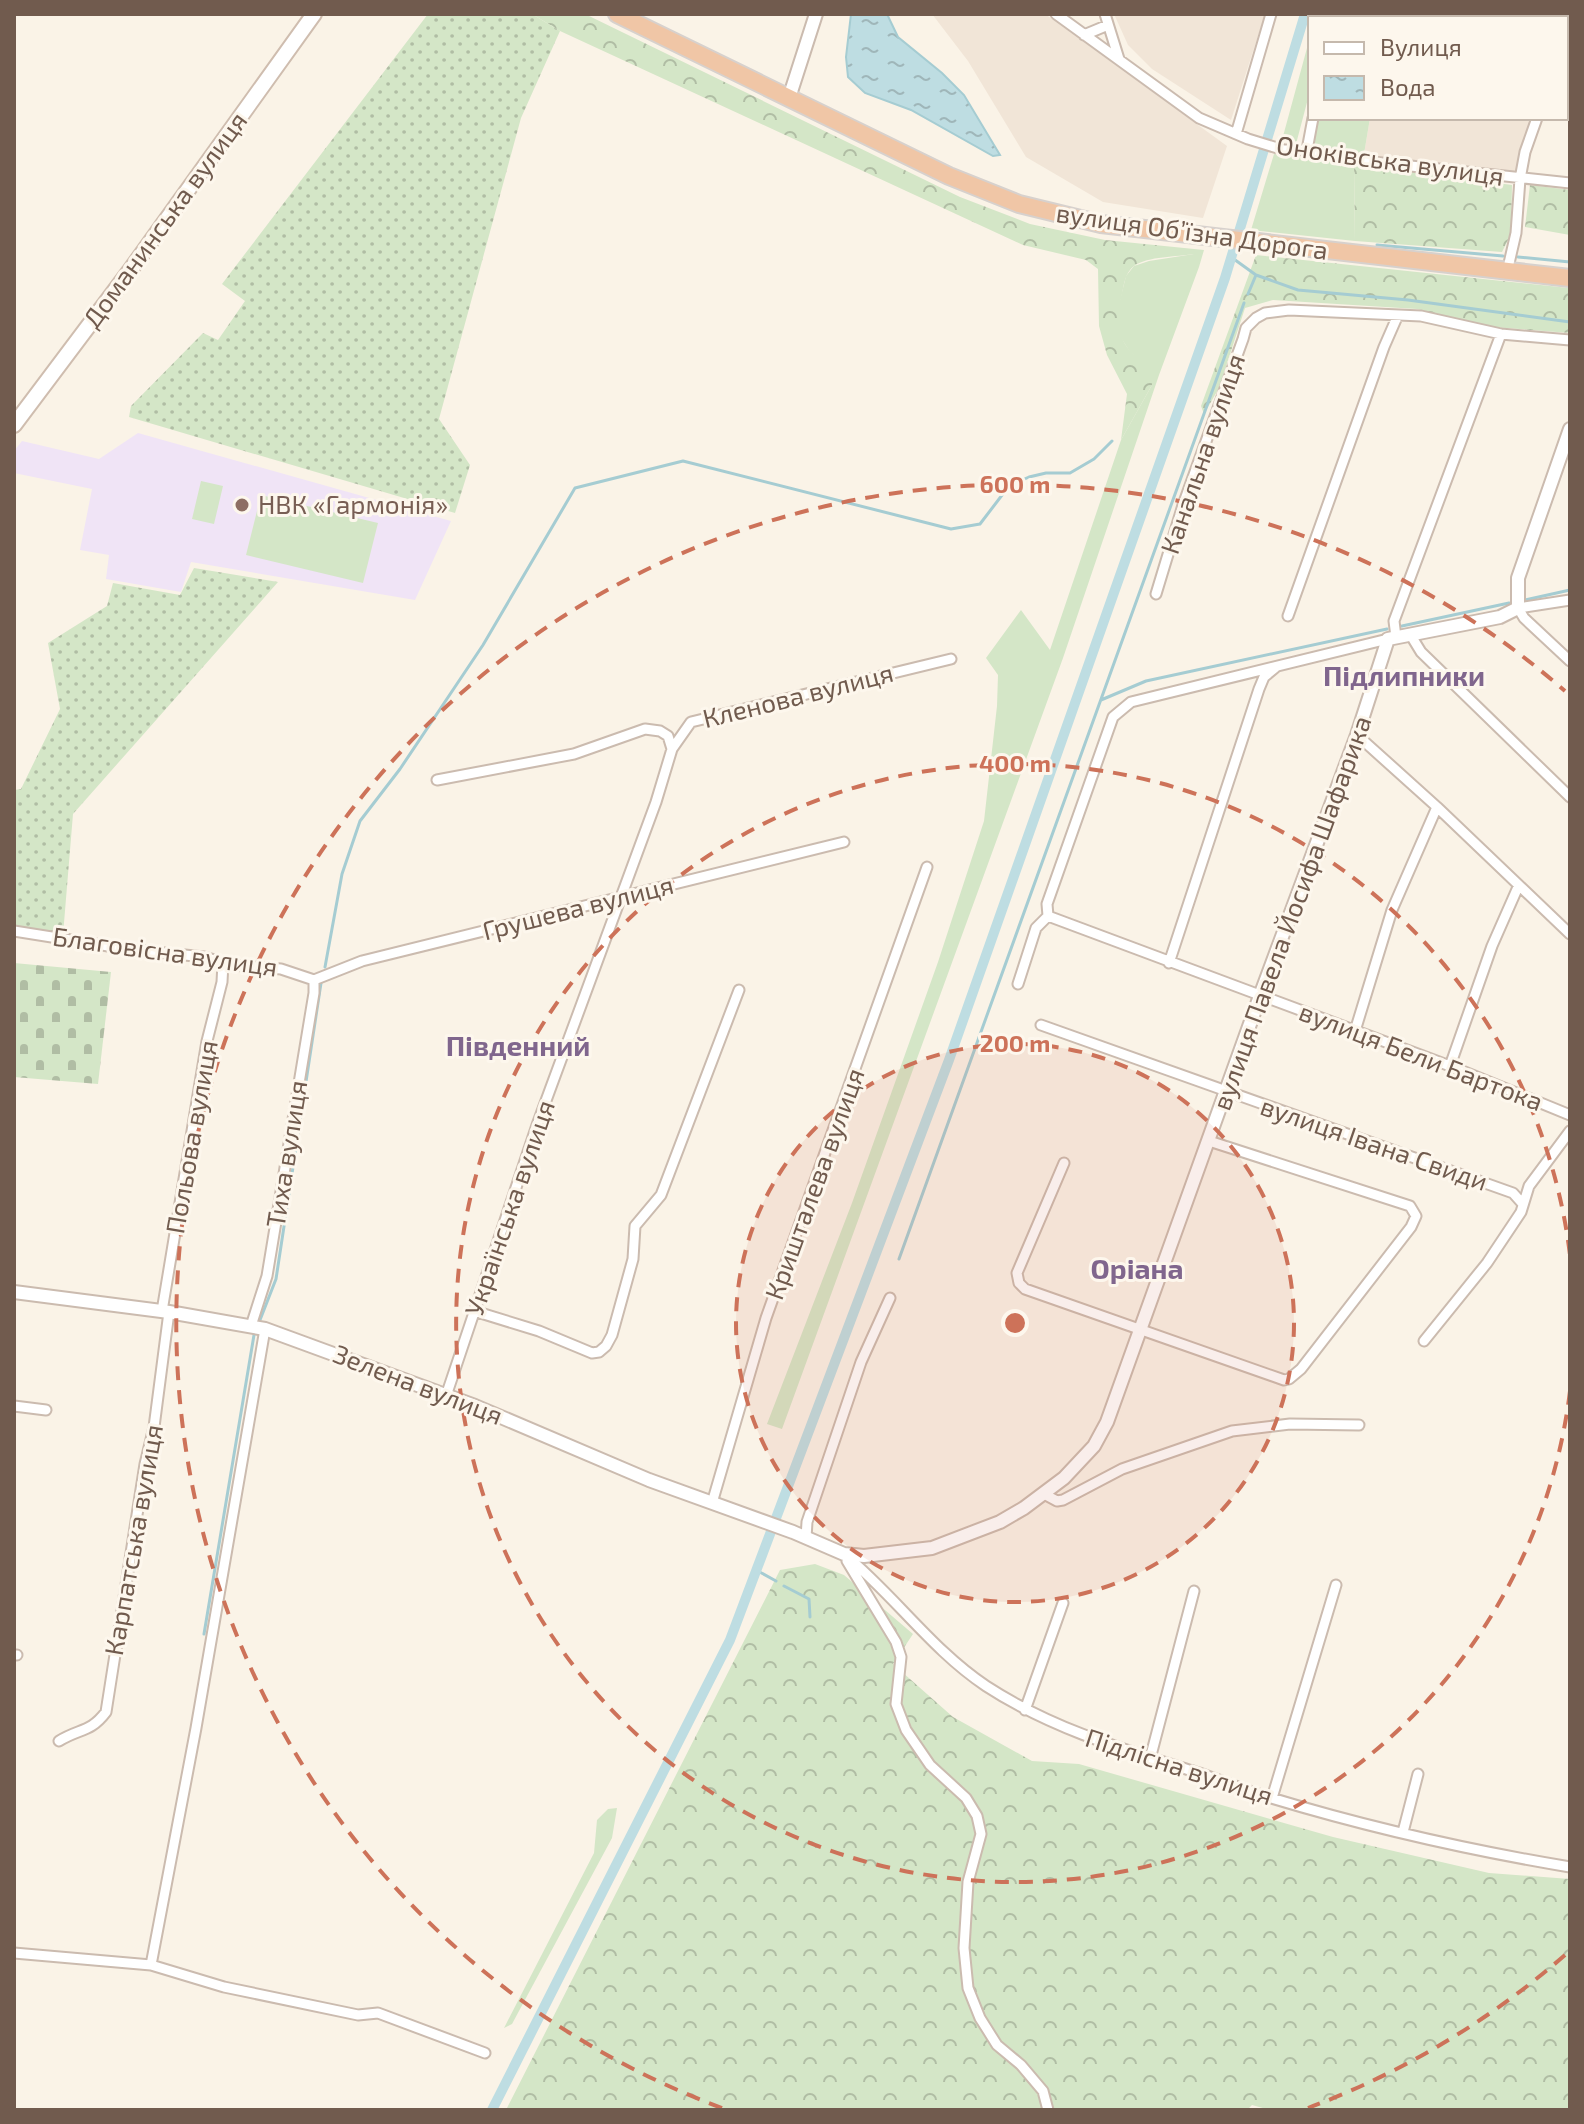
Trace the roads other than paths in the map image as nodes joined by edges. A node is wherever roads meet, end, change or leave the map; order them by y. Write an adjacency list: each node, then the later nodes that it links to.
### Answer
1 (314, 14): 21 (main road, Доманинська вулиця)
2 (617, 14): 9 (highway, вулиця Обʼїзна Дорога)
3 (816, 14): 9 (street)
4 (1056, 14): 7 (street, Оноківська вулиця)
5 (1271, 14): 12 (street)
6 (1106, 19): 7 (street); 8 (street)
7 (1084, 35): 8 (street, Оноківська вулиця)
8 (1119, 59): 12 (street, Оноківська вулиця)
9 (789, 98): 16 (highway, вулиця Обʼїзна Дорога)
10 (1313, 120): 13 (street)
11 (1536, 120): 14 (street)
12 (1236, 134): 13 (street, Оноківська вулиця)
13 (1307, 150): 14 (street, Оноківська вулиця)
14 (1520, 179): 15 (street, Оноківська вулиця); 16 (street)
15 (1570, 183)
16 (1507, 272): 17 (highway, вулиця Обʼїзна Дорога)
17 (1570, 278)
18 (1398, 315): 19 (street); 23 (street, Канальна вулиця); 26 (street)
19 (1501, 334): 20 (street); 27 (street, вулиця Павела Йосифа Шафарика)
20 (1570, 340)
21 (14, 425)
22 (1570, 429): 25 (street)
23 (1156, 594)
24 (1570, 600): 25 (street)
25 (1518, 608): 27 (street); 29 (street)
26 (1288, 616)
27 (1398, 637): 30 (street); 31 (street, вулиця Павела Йосифа Шафарика); 34 (street)
28 (951, 659): 32 (street, Кленова вулиця)
29 (1570, 661)
30 (1277, 666): 40 (street); 44 (street)
31 (1357, 735): 35 (street); 48 (street, вулиця Павела Йосифа Шафарика)
32 (672, 749): 33 (street, Кленова вулиця); 39 (street, Українська вулиця)
33 (437, 780)
34 (1570, 797)
35 (1437, 807): 38 (street); 50 (street)
36 (844, 842): 39 (street, Грушева вулиця)
37 (927, 867): 71 (street, Кришталева вулиця)
38 (1518, 887): 42 (street); 51 (street)
39 (620, 898): 45 (street, Грушева вулиця); 60 (street, Українська вулиця)
40 (1048, 916): 44 (street, вулиця Бели Бартока); 46 (street)
41 (14, 931): 43 (street, Благовісна вулиця)
42 (1570, 934)
43 (223, 963): 45 (street, Благовісна вулиця); 61 (street, Польова вулиця)
44 (1169, 963): 48 (street, вулиця Бели Бартока)
45 (314, 980): 62 (street, Тиха вулиця)
46 (1018, 984)
47 (739, 990): 60 (street)
48 (1260, 996): 50 (street, вулиця Бели Бартока); 52 (street, вулиця Павела Йосифа Шафарика)
49 (1041, 1025): 52 (street, вулиця Івана Свиди)
50 (1355, 1031): 51 (street, вулиця Бели Бартока)
51 (1450, 1066): 53 (street, вулиця Бели Бартока)
52 (1228, 1092): 55 (street, вулиця Павела Йосифа Шафарика); 57 (street, вулиця Івана Свиди)
53 (1570, 1115)
54 (1570, 1131): 57 (street)
55 (1209, 1141): 64 (street, вулиця Павела Йосифа Шафарика); 64 (street)
56 (1064, 1163): 64 (street)
57 (1522, 1203): 65 (street)
58 (14, 1292): 61 (street, Зелена вулиця)
59 (890, 1298): 72 (street)
60 (474, 1311): 66 (street, Українська вулиця)
61 (166, 1312): 62 (street, Зелена вулиця); 78 (street, Карпатська вулиця)
62 (251, 1326): 63 (street, Зелена вулиця)
63 (265, 1329): 66 (street, Зелена вулиця); 85 (street)
64 (1142, 1330): 70 (street, вулиця Павела Йосифа Шафарика)
65 (1424, 1341)
66 (446, 1396): 71 (street, Зелена вулиця)
67 (14, 1406): 68 (street)
68 (46, 1410)
69 (1359, 1425): 70 (street)
70 (1044, 1494): 73 (street, вулиця Павела Йосифа Шафарика)
71 (712, 1503): 72 (street, Зелена вулиця)
72 (806, 1538): 73 (street, Зелена вулиця)
73 (844, 1554): 77 (street, Підлісна вулиця); 87 (street)
74 (1336, 1585): 81 (street)
75 (1194, 1591): 79 (street)
76 (1063, 1603): 77 (street)
77 (1025, 1710): 79 (street, Підлісна вулиця)
78 (59, 1741)
79 (1150, 1759): 81 (street, Підлісна вулиця)
80 (1418, 1774): 82 (street)
81 (1272, 1798): 82 (street, Підлісна вулиця)
82 (1403, 1832): 83 (street, Підлісна вулиця)
83 (1570, 1867)
84 (14, 1953): 85 (street)
85 (151, 1965): 86 (street)
86 (485, 2053)
87 (1048, 2110)

